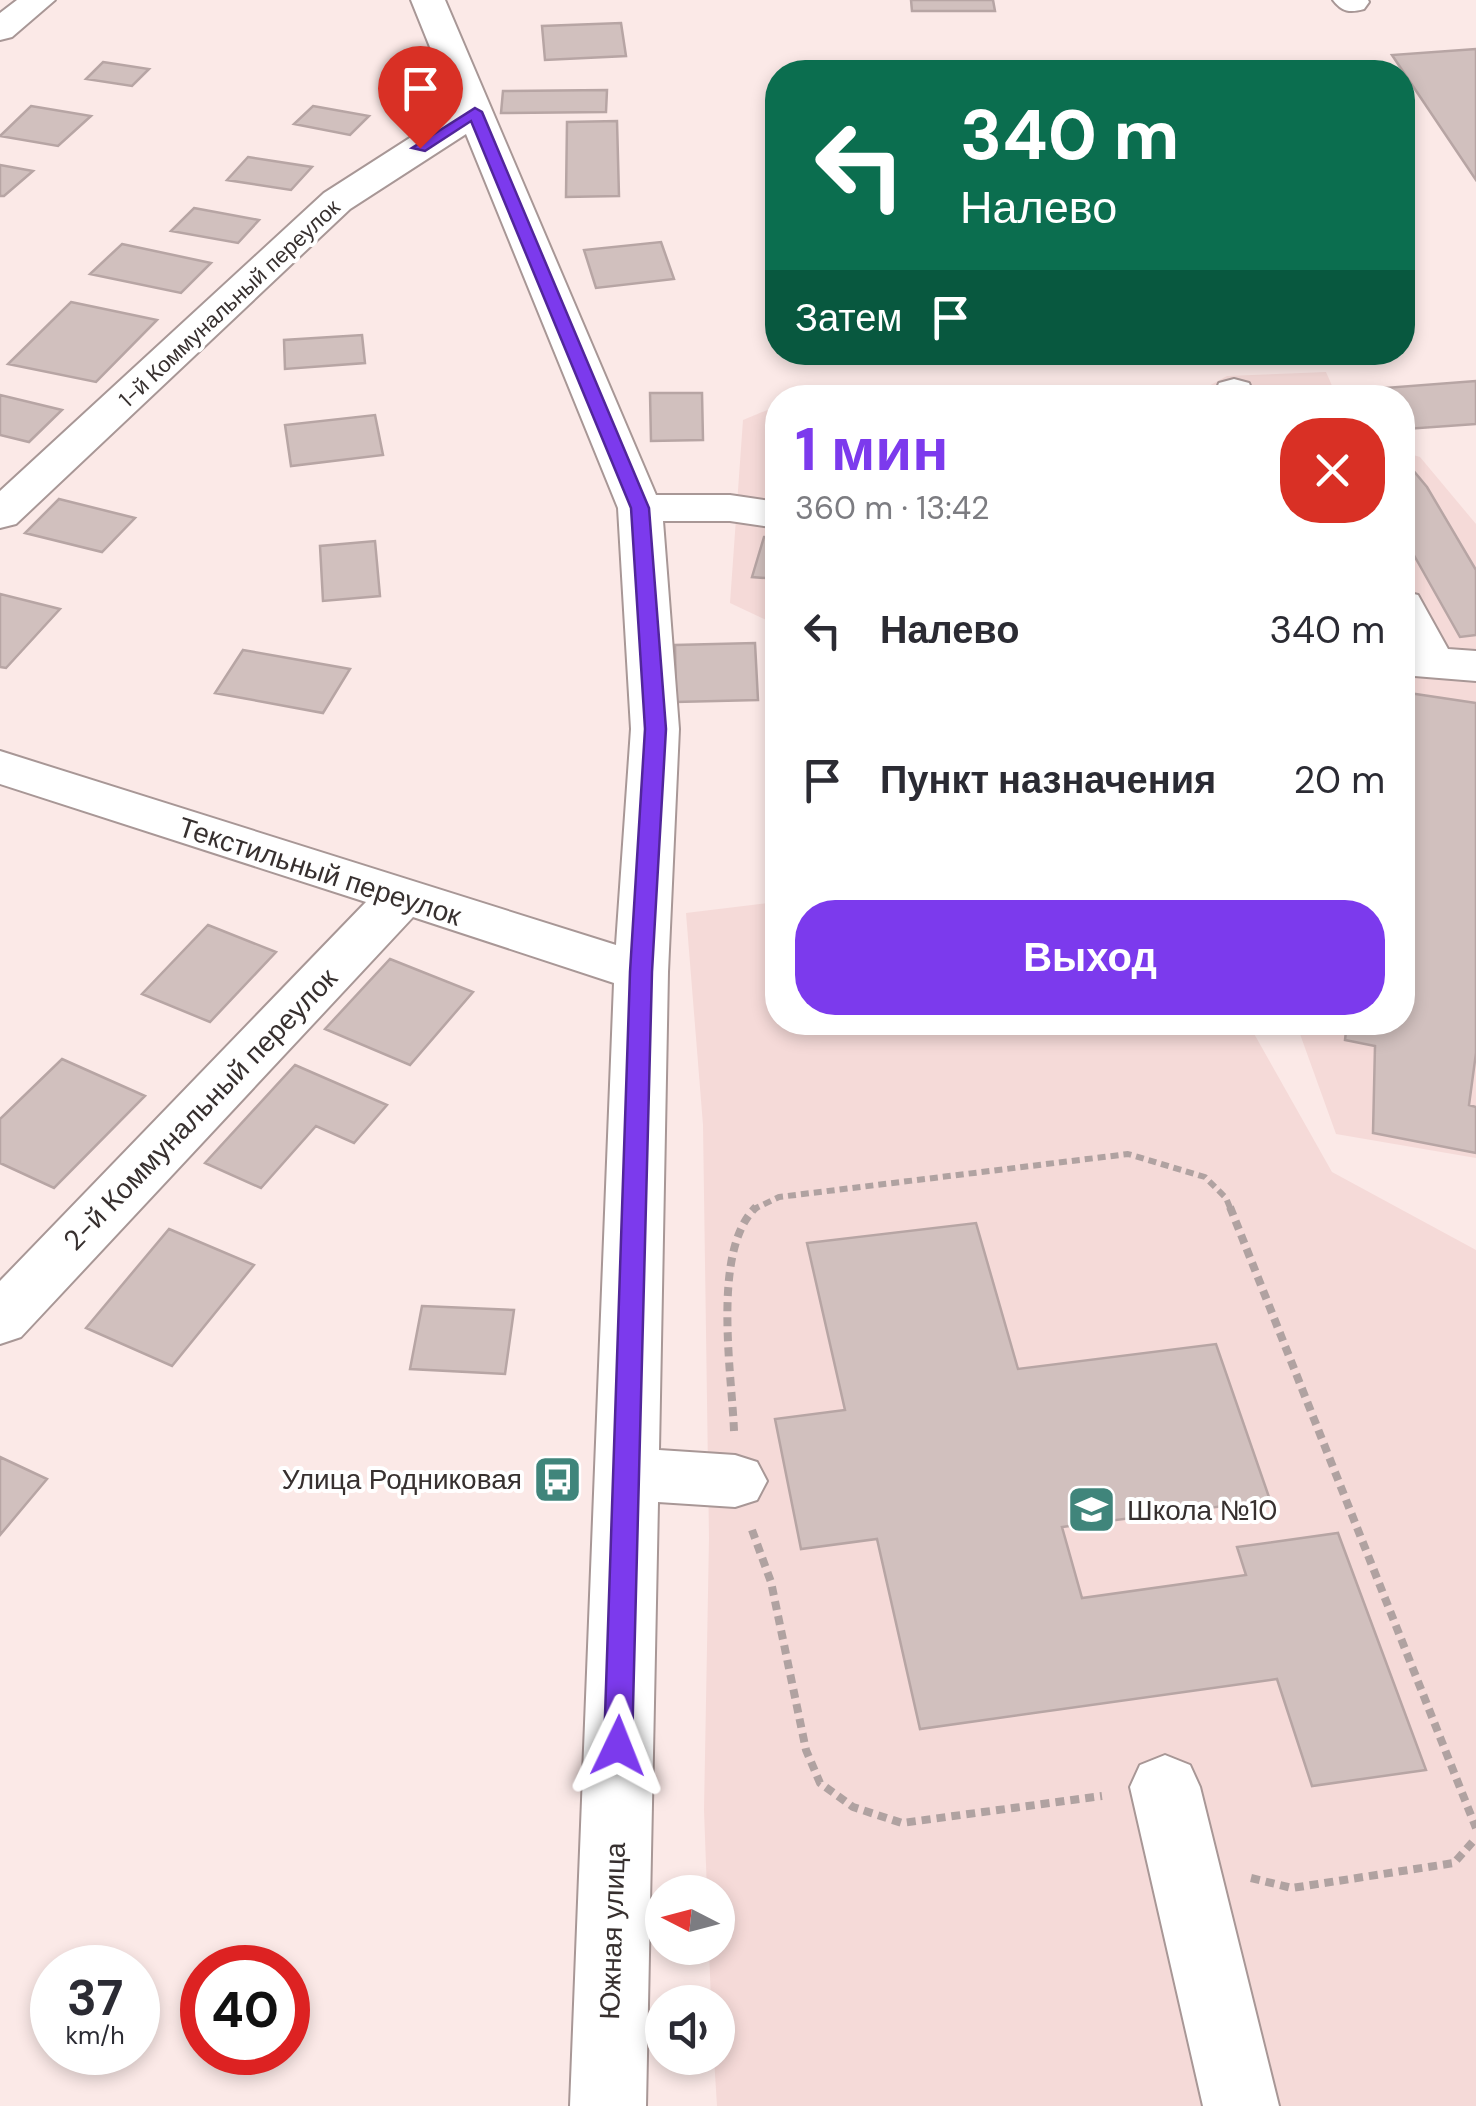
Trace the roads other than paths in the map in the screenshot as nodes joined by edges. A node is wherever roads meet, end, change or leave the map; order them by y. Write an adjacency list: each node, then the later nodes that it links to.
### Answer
1 (38, 0): 3 (street)
2 (428, 0): 4 (street, Южная улица)
3 (0, 30)
4 (475, 112): 5 (street, Южная улица); 7 (street, 1-й Коммунальный переулок)
5 (640, 508): 6 (street); 12 (street, Южная улица)
6 (765, 513)
7 (0, 515)
8 (1415, 627): 9 (street)
9 (1437, 664)
10 (0, 767): 11 (street, Текстильный переулок)
11 (401, 898): 12 (street, Текстильный переулок); 13 (street, 2-й Коммунальный переулок)
12 (641, 972): 14 (street, Южная улица)
13 (0, 1320)
14 (629, 1474): 15 (street); 17 (street, Южная улица)
15 (735, 1481)
16 (1165, 1787): 18 (street)
17 (608, 2106)
18 (1241, 2106)

